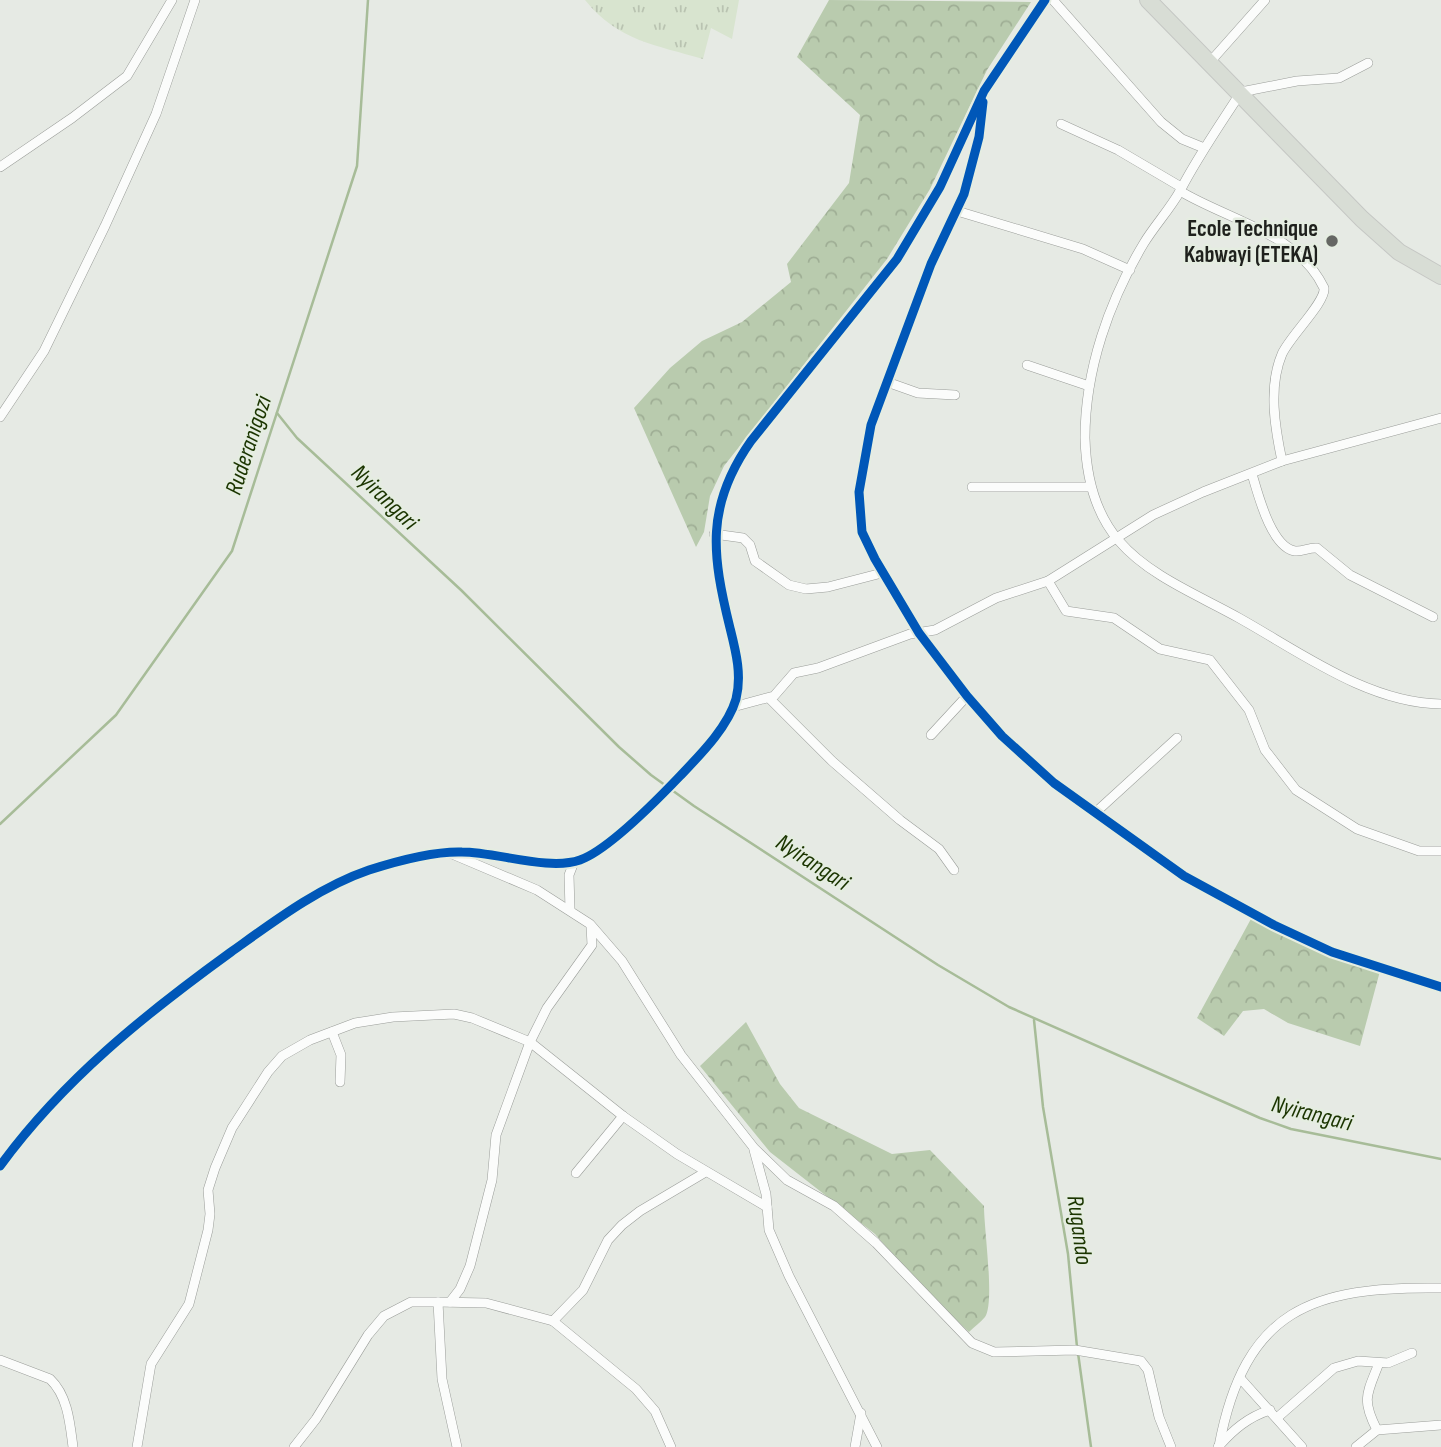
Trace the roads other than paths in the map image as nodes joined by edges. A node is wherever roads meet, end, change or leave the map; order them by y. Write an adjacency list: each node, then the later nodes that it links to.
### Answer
1 (172, 0): 13 (street)
2 (195, 0): 22 (street)
3 (1045, 0): 9 (street)
4 (1053, 0): 12 (street)
5 (1148, 0): 7 (highway)
6 (1265, 0): 7 (street)
7 (1210, 62): 10 (highway)
8 (1368, 63): 10 (street)
9 (984, 91): 15 (street); 28 (street)
10 (1241, 92): 12 (street); 17 (highway)
11 (1061, 124): 14 (street)
12 (1204, 148): 14 (street)
13 (0, 167)
14 (1180, 189): 16 (street); 24 (street)
15 (957, 211): 16 (street); 19 (street)
16 (1130, 270): 20 (street)
17 (1441, 276)
18 (1027, 365): 20 (street)
19 (887, 382): 21 (street); 30 (street)
20 (1089, 386): 27 (street)
21 (955, 395)
22 (0, 417)
23 (1441, 418): 24 (street)
24 (1282, 461): 25 (street)
25 (1252, 474): 29 (street); 32 (street)
26 (972, 487): 27 (street)
27 (1091, 487): 29 (street)
28 (714, 534): 30 (street); 37 (street)
29 (1116, 538): 31 (street); 36 (street)
30 (882, 573): 33 (street)
31 (1048, 581): 33 (street); 41 (street)
32 (1433, 617)
33 (919, 633): 34 (street); 35 (street)
34 (967, 696): 38 (street); 40 (street)
35 (769, 698): 37 (street); 44 (street)
36 (1441, 704)
37 (733, 707): 43 (street)
38 (931, 735)
39 (1177, 738): 40 (street)
40 (1096, 812): 47 (street)
41 (1441, 851)
42 (448, 852): 43 (street); 45 (street); 53 (street)
43 (574, 862): 45 (street)
44 (954, 870)
45 (570, 910): 46 (street)
46 (590, 924): 49 (street); 52 (street)
47 (1441, 987)
48 (332, 1032): 49 (street); 50 (street); 72 (street)
49 (530, 1042): 51 (street); 59 (street)
50 (341, 1082)
51 (623, 1116): 54 (street); 55 (street)
52 (754, 1149): 56 (street); 78 (street)
53 (0, 1166)
54 (576, 1173)
55 (704, 1173): 56 (street); 60 (street)
56 (767, 1207): 66 (street)
57 (1441, 1288): 64 (street)
58 (438, 1302): 59 (street); 73 (street); 74 (street)
59 (450, 1302): 60 (street)
60 (553, 1321): 75 (street)
61 (1412, 1353): 63 (street)
62 (0, 1360): 71 (street)
63 (1379, 1363): 67 (street); 69 (street)
64 (1240, 1378): 65 (street); 70 (street)
65 (1270, 1410): 67 (street); 70 (street)
66 (861, 1411): 76 (street); 77 (street)
67 (1278, 1417): 79 (street)
68 (1441, 1425): 69 (street)
69 (1377, 1430): 80 (street)
70 (1219, 1446)
71 (73, 1447)
72 (137, 1447)
73 (294, 1447)
74 (457, 1447)
75 (671, 1447)
76 (855, 1447)
77 (877, 1447)
78 (1171, 1447)
79 (1303, 1447)
80 (1356, 1447)

